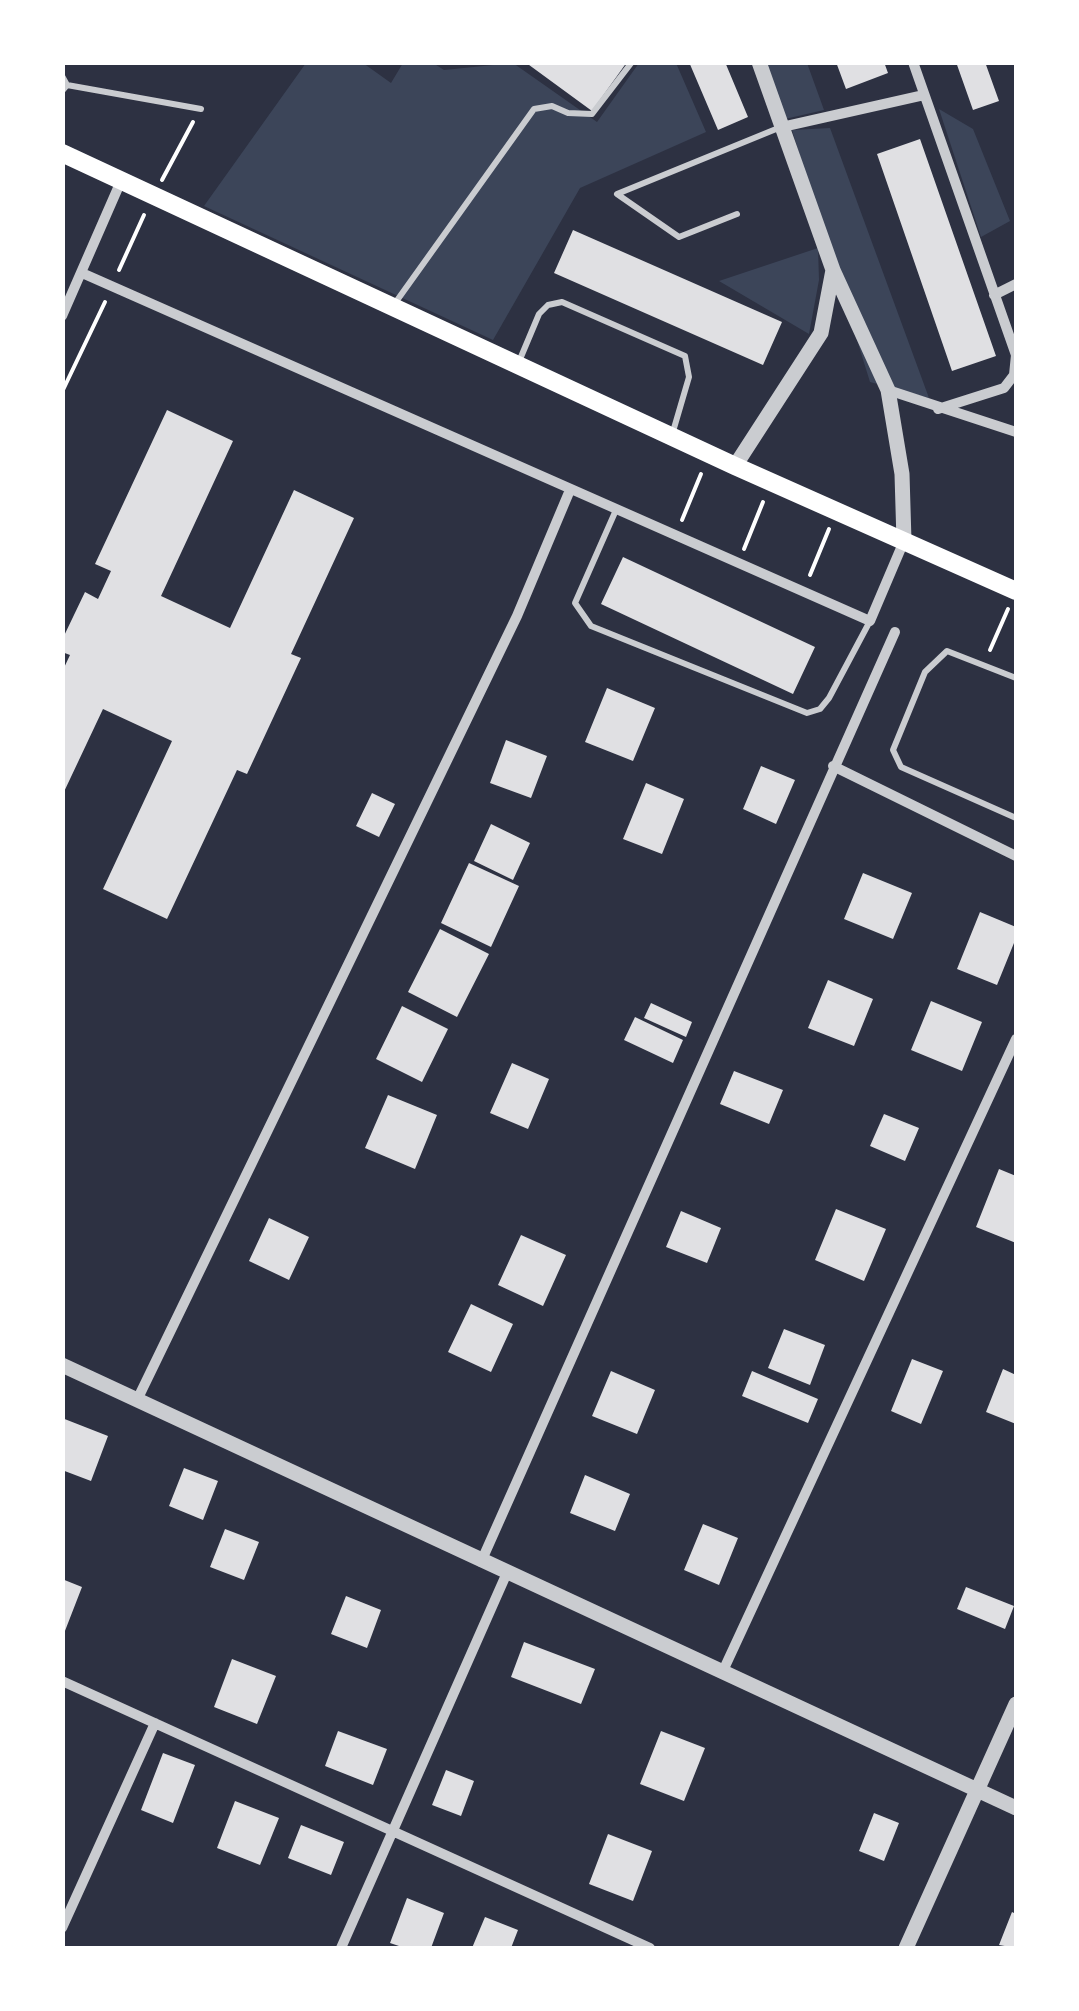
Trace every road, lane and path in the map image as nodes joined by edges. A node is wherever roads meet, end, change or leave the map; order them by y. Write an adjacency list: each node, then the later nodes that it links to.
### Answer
1 (632, 62): 18 (lane)
2 (759, 62): 8 (street)
3 (913, 62): 6 (street)
4 (62, 76): 5 (lane)
5 (64, 88): 7 (lane)
6 (924, 95): 8 (street); 17 (street)
7 (200, 109): 11 (path)
8 (782, 127): 12 (lane); 13 (street)
9 (62, 153): 10 (main road)
10 (122, 181): 11 (main road); 14 (street)
11 (153, 196): 16 (path); 18 (main road)
12 (738, 214)
13 (833, 270): 22 (street); 28 (street)
14 (82, 273): 16 (street); 19 (street)
15 (1016, 284): 17 (street)
16 (112, 287): 23 (path); 30 (street)
17 (994, 295): 21 (street)
18 (392, 307): 20 (main road)
19 (62, 316)
20 (518, 365): 26 (main road); 26 (lane)
21 (1015, 375): 24 (street)
22 (888, 390): 24 (street); 34 (street)
23 (62, 392)
24 (938, 409): 25 (street)
25 (1016, 432)
26 (672, 436): 27 (main road)
27 (710, 454): 28 (main road); 33 (path)
28 (735, 466): 29 (main road)
29 (772, 482): 32 (main road); 35 (path)
30 (570, 490): 31 (street); 47 (street)
31 (617, 508): 33 (street); 38 (lane)
32 (836, 510): 34 (main road); 36 (path)
33 (676, 534): 35 (street)
34 (904, 541): 37 (main road); 38 (street)
35 (738, 562): 36 (street)
36 (805, 589): 38 (street)
37 (1016, 591): 40 (path)
38 (870, 621)
39 (894, 632): 42 (street)
40 (984, 664): 41 (lane); 43 (lane)
41 (1016, 678)
42 (833, 766): 44 (street); 48 (street)
43 (1016, 818)
44 (1016, 856)
45 (1016, 1039): 50 (street)
46 (62, 1365): 47 (street)
47 (138, 1398): 48 (street)
48 (480, 1563): 49 (street)
49 (506, 1575): 50 (street); 56 (street)
50 (722, 1673): 54 (street)
51 (62, 1682): 53 (street)
52 (1016, 1704): 54 (street)
53 (155, 1724): 56 (street); 57 (street)
54 (979, 1790): 55 (street); 60 (street)
55 (1016, 1808)
56 (396, 1833): 58 (street); 59 (street)
57 (62, 1928)
58 (341, 1948)
59 (650, 1948)
60 (906, 1948)

